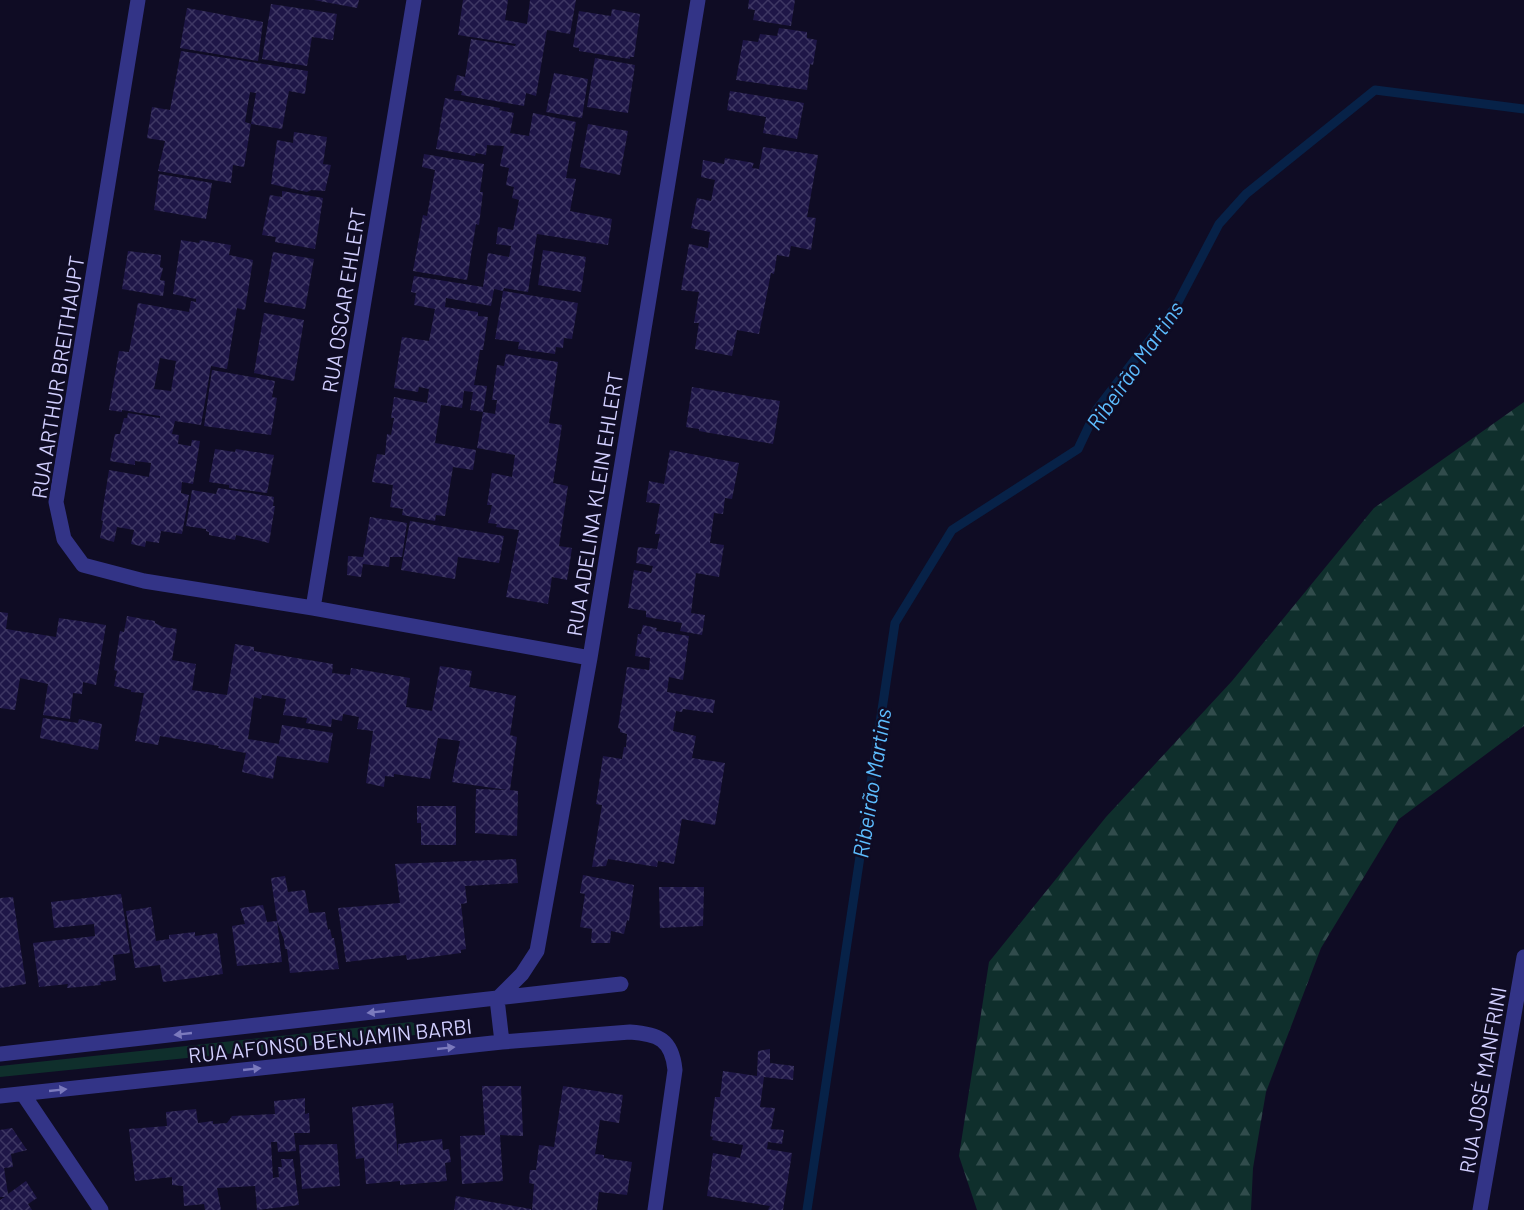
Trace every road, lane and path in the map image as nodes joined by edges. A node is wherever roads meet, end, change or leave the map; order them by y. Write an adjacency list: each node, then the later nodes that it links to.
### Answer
1 (138, 0): 4 (street, RUA ARTHUR BREITHAUPT)
2 (414, 0): 4 (street, RUA OSCAR EHLERT)
3 (698, 0): 5 (street, RUA ADELINA KLEIN EHLERT)
4 (313, 608): 5 (street, RUA ARTHUR BREITHAUPT)
5 (590, 657): 8 (street, RUA ADELINA KLEIN EHLERT)
6 (1524, 957): 15 (street, RUA JOSÉ MANFRINI)
7 (621, 984): 8 (street, RUA AFONSO BENJAMIN BARBI)
8 (497, 999): 9 (street); 10 (street, RUA AFONSO BENJAMIN BARBI, one-way to 10)
9 (502, 1042): 11 (street, RUA AFONSO BENJAMIN BARBI, one-way to 9); 14 (street, RUA AFONSO BENJAMIN BARBI)
10 (0, 1053)
11 (23, 1094): 12 (street, RUA AFONSO BENJAMIN BARBI); 13 (street)
12 (0, 1096)
13 (101, 1210)
14 (655, 1210)
15 (1480, 1210)

